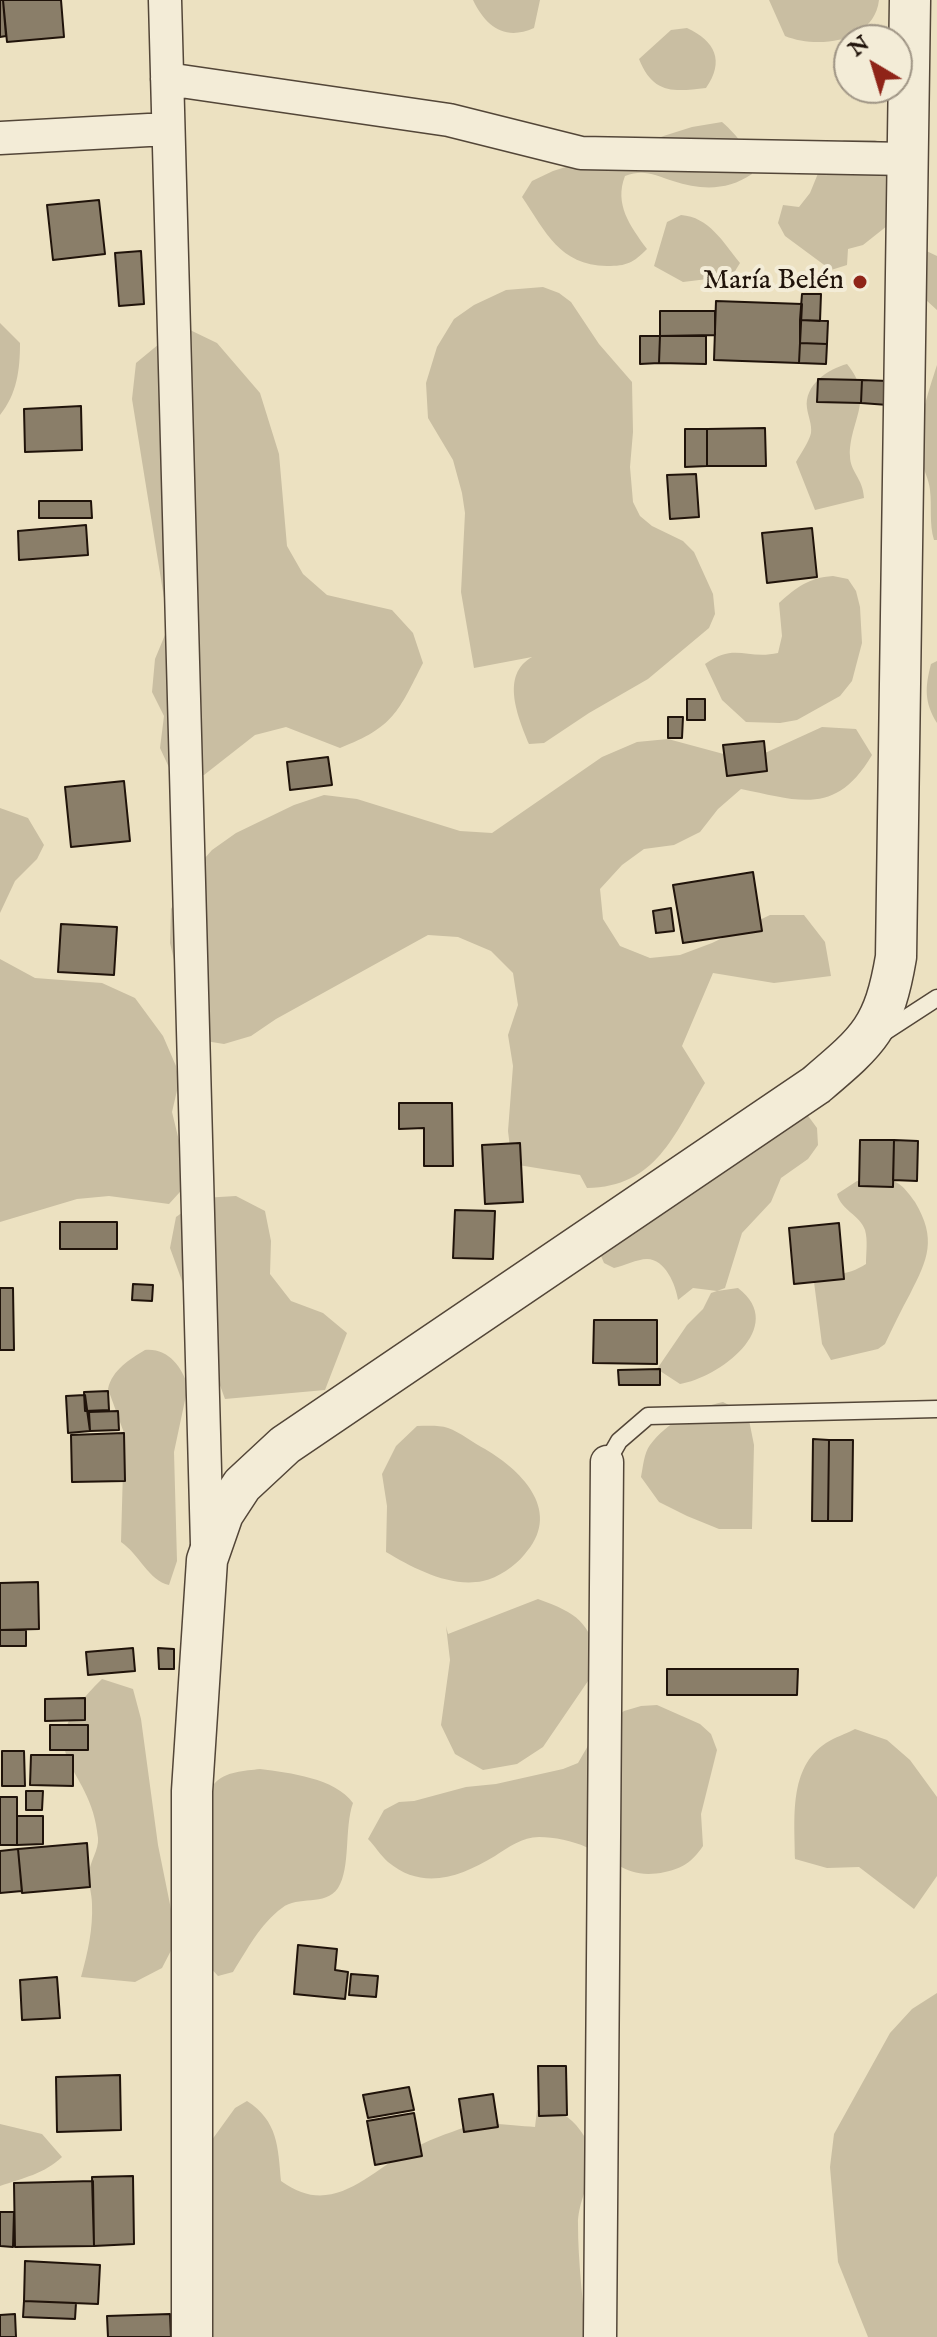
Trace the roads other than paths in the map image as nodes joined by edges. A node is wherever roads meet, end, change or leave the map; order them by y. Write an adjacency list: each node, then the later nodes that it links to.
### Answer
1 (165, 0): 3 (street)
2 (910, 0): 6 (street)
3 (167, 79): 4 (street); 6 (street)
4 (167, 129): 5 (street); 11 (street)
5 (0, 138)
6 (907, 159): 8 (street)
7 (937, 998): 8 (lane)
8 (858, 1049): 11 (street)
9 (937, 1409): 10 (lane)
10 (607, 1462): 13 (street)
11 (207, 1560): 12 (street)
12 (192, 2337)
13 (600, 2337)

